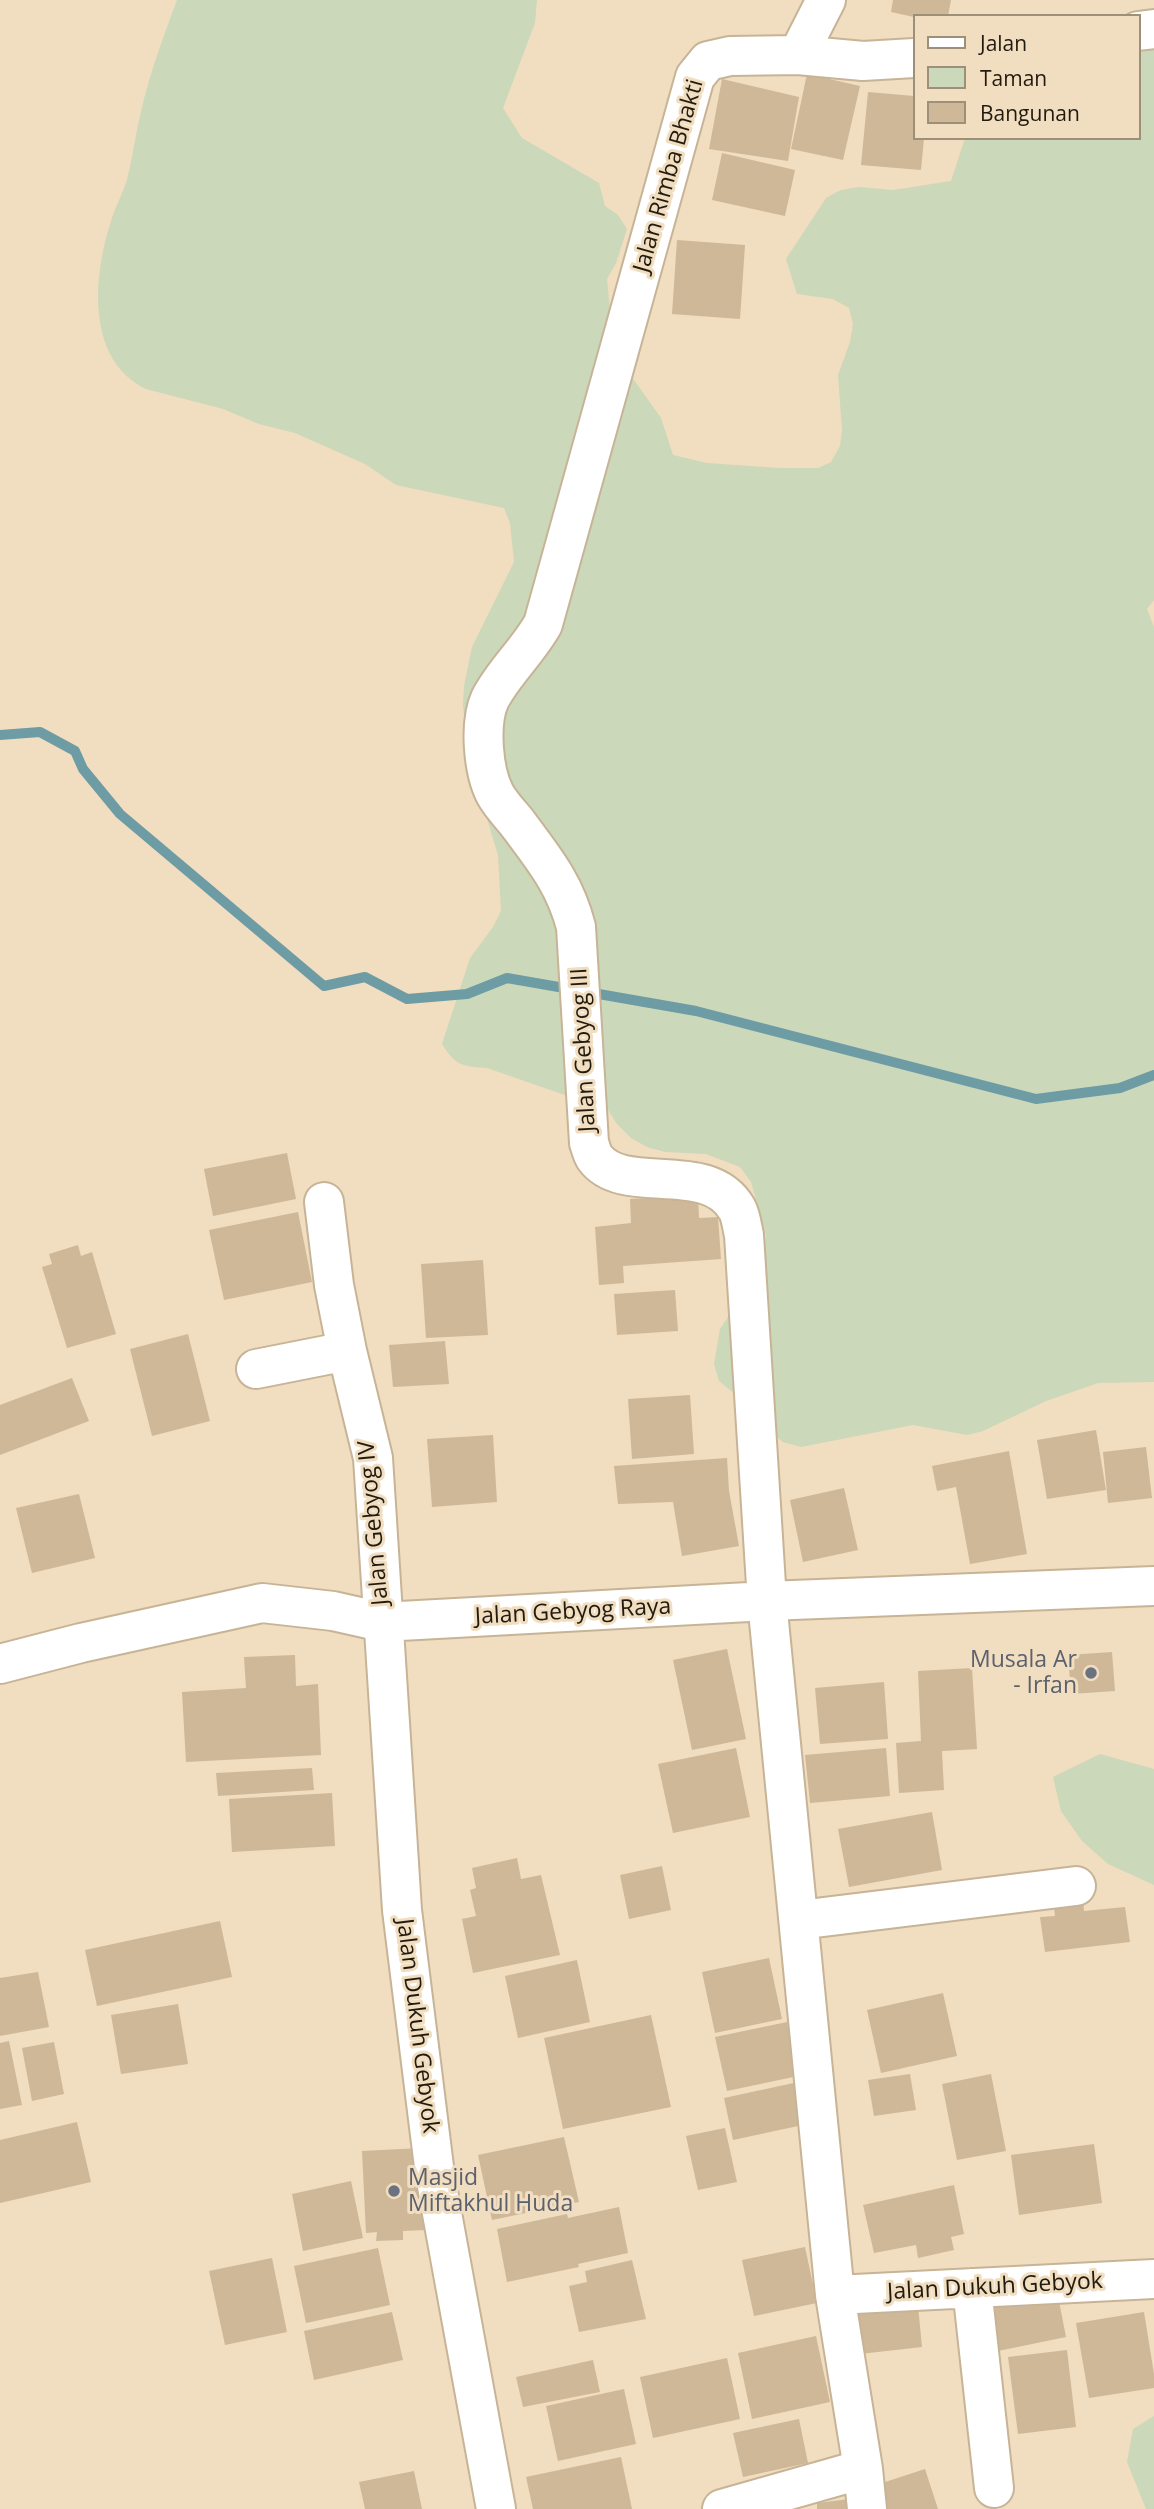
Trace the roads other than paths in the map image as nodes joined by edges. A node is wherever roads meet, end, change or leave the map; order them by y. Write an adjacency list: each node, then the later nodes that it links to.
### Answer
1 (826, 0): 2 (street)
2 (798, 55): 3 (street, Jalan Rimba Bhakti); 4 (street, Jalan Rimba Bhakti)
3 (912, 58)
4 (594, 440): 9 (street, Jalan Gebyog III)
5 (324, 1202): 6 (street, Jalan Gebyog IV)
6 (347, 1351): 7 (street); 10 (street, Jalan Gebyog IV)
7 (256, 1369)
8 (1154, 1586): 9 (street, Jalan Gebyog Raya)
9 (767, 1601): 10 (street, Jalan Gebyog Raya); 13 (street)
10 (382, 1622): 11 (street, Jalan Gebyog Raya); 19 (street, Jalan Dukuh Gebyok)
11 (0, 1664)
12 (1076, 1886): 13 (street)
13 (799, 1920): 16 (street)
14 (1154, 2279): 15 (street, Jalan Dukuh Gebyok)
15 (972, 2288): 16 (street, Jalan Dukuh Gebyok); 18 (street)
16 (835, 2295): 17 (street)
17 (863, 2469): 20 (street); 21 (street)
18 (994, 2488)
19 (496, 2509)
20 (722, 2509)
21 (867, 2509)

